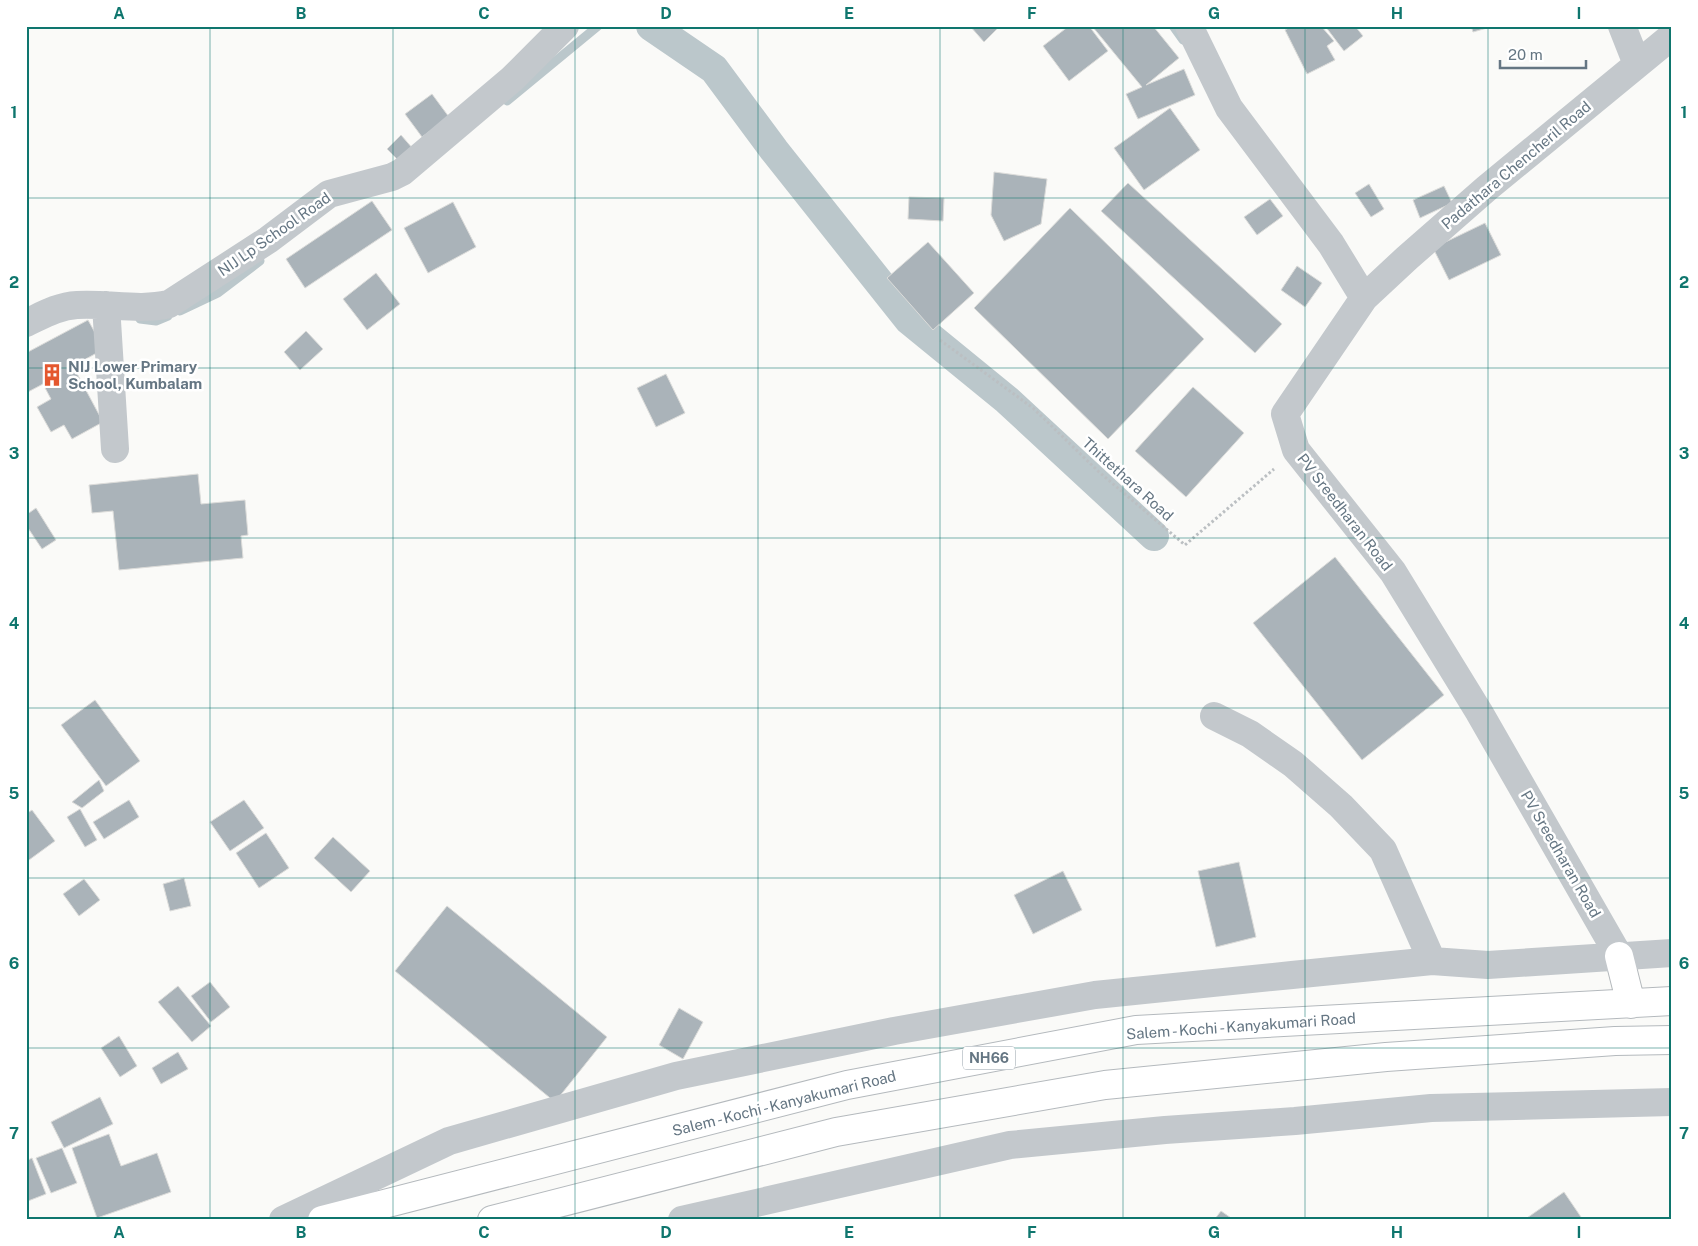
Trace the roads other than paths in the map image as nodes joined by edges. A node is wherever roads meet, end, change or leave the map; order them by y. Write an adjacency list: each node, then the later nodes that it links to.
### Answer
1 (565, 26): 7 (street, NIJ Lp School Road)
2 (1188, 26): 6 (street)
3 (1622, 26): 5 (street)
4 (1672, 36): 5 (street, Padathara Chencheril Road)
5 (1637, 64): 6 (street, Padathara Chencheril Road)
6 (1364, 298): 12 (street, PV Sreedharan Road)
7 (106, 305): 8 (street, NIJ Lp School Road); 9 (street)
8 (26, 323)
9 (115, 449)
10 (1214, 716): 13 (street)
11 (1672, 953): 12 (street)
12 (1619, 956): 13 (street); 15 (highway)
13 (1432, 961): 18 (street)
14 (1672, 1002): 15 (highway, Salem - Kochi - Kanyakumari Road / NH66)
15 (1631, 1004): 19 (highway, Salem - Kochi - Kanyakumari Road / NH66)
16 (1672, 1040): 20 (highway)
17 (1672, 1102): 21 (street)
18 (283, 1220)
19 (322, 1220)
20 (492, 1220)
21 (682, 1220)

